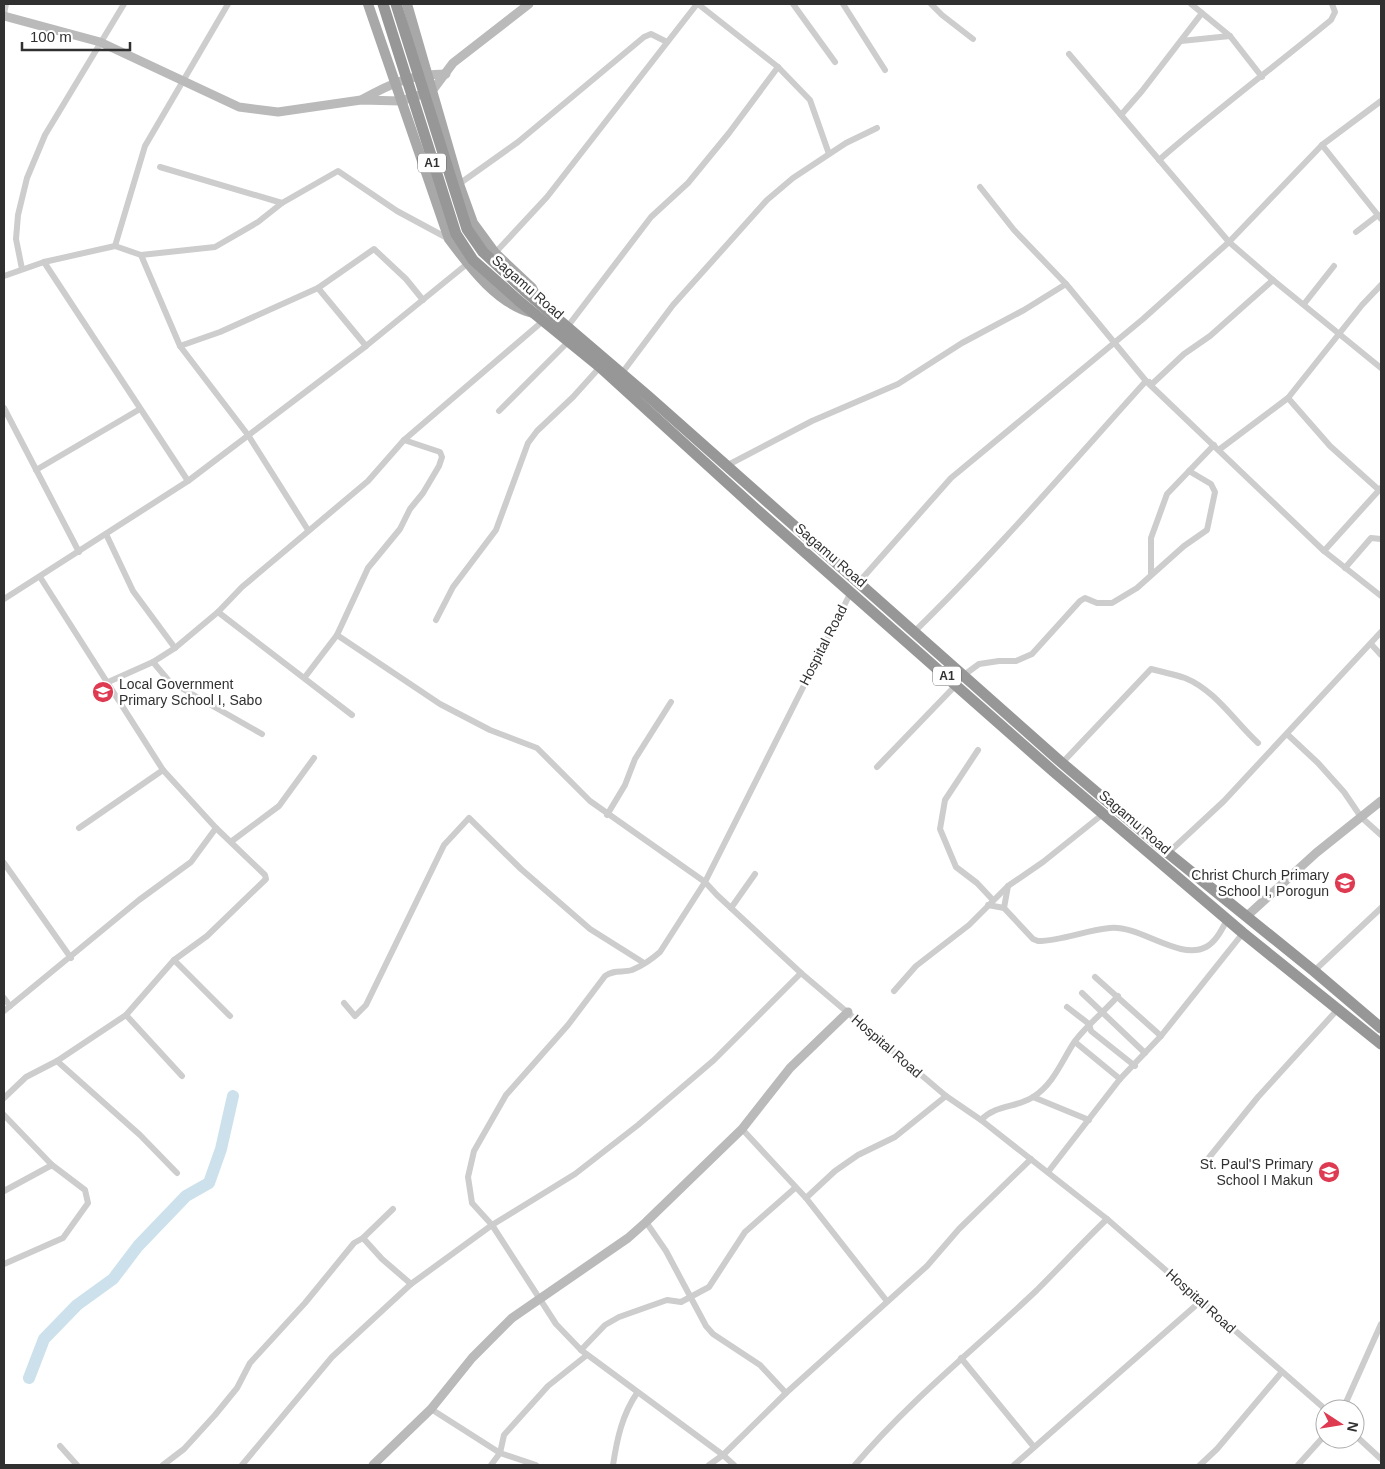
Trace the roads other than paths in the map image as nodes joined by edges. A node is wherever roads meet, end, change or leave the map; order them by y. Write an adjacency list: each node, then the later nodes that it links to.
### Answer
1 (6, 4): 16 (street)
2 (124, 4): 20 (street)
3 (228, 4): 30 (street)
4 (368, 4): 29 (main road)
5 (383, 4): 60 (highway, Sagamu Road / A1, bridge)
6 (396, 4): 60 (highway, Sagamu Road / A1, bridge)
7 (406, 4): 26 (main road)
8 (529, 4): 27 (street)
9 (698, 4): 21 (street); 24 (street)
10 (793, 4): 23 (street)
11 (843, 4): 25 (street)
12 (931, 4): 18 (street)
13 (1191, 4): 15 (street)
14 (1332, 4): 28 (street)
15 (1202, 13): 17 (street); 19 (street)
16 (4, 15): 20 (street)
17 (1230, 36): 19 (street); 28 (street)
18 (973, 39)
19 (1181, 41): 35 (street)
20 (100, 42): 30 (street); 54 (street)
21 (667, 42): 41 (street); 49 (street)
22 (1069, 54): 35 (street)
23 (835, 62)
24 (778, 67): 38 (street); 66 (street)
25 (885, 70)
26 (427, 74): 27 (street); 29 (street); 31 (main road)
27 (446, 74): 31 (street)
28 (1262, 77): 39 (street)
29 (395, 81): 32 (street); 33 (main road)
30 (184, 82): 32 (street); 48 (street)
31 (432, 91): 33 (street); 41 (main road)
32 (361, 100): 33 (street)
33 (401, 101): 46 (main road)
34 (1381, 101): 37 (street)
35 (1121, 114): 39 (street)
36 (877, 128): 38 (street)
37 (1322, 146): 44 (street); 47 (street)
38 (829, 154): 74 (street)
39 (1159, 160): 47 (street)
40 (160, 167): 43 (street)
41 (459, 184): 49 (main road)
42 (980, 187): 57 (street)
43 (282, 203): 46 (street); 50 (street)
44 (1380, 217): 45 (street)
45 (1356, 232)
46 (449, 239): 52 (main road)
47 (1229, 242): 56 (street); 68 (street)
48 (115, 246): 50 (street); 51 (street)
49 (495, 253): 62 (main road)
50 (140, 254): 70 (street)
51 (44, 262): 54 (street); 78 (street)
52 (468, 264): 61 (street); 64 (main road)
53 (1334, 266): 63 (street)
54 (22, 270): 55 (street)
55 (4, 276)
56 (1273, 280): 63 (street); 75 (street)
57 (1066, 284): 68 (street); 83 (street)
58 (1381, 285): 67 (street)
59 (318, 288): 61 (street); 70 (street); 71 (street)
60 (522, 296): 62 (highway, Sagamu Road / A1); 64 (highway, Sagamu Road / A1)
61 (423, 300): 71 (street)
62 (540, 302): 66 (highway, Sagamu Road / A1)
63 (1304, 304): 67 (street)
64 (533, 313): 65 (highway, Sagamu Road / A1)
65 (543, 321): 69 (highway, Sagamu Road / A1); 81 (street)
66 (568, 326): 74 (highway, Sagamu Road / A1)
67 (1339, 334): 73 (street); 76 (street)
68 (1114, 341): 75 (street); 96 (street)
69 (568, 342): 72 (highway, Sagamu Road / A1); 79 (street)
70 (180, 346): 80 (street)
71 (366, 346): 80 (street)
72 (600, 367): 97 (highway, Sagamu Road / A1); 101 (street)
73 (1381, 368)
74 (622, 373): 83 (highway, Sagamu Road / A1)
75 (1149, 383): 82 (street); 102 (street)
76 (1288, 398): 82 (street); 87 (street)
77 (4, 408): 84 (street)
78 (140, 409): 84 (street); 86 (street)
79 (499, 411)
80 (248, 435): 86 (street); 88 (street)
81 (404, 440): 88 (street); 104 (street)
82 (1217, 447): 85 (street); 91 (street)
83 (726, 466): 96 (highway, Sagamu Road / A1)
84 (36, 470): 92 (street)
85 (1189, 471): 94 (street); 94 (street)
86 (188, 481): 89 (street)
87 (1380, 489): 91 (street)
88 (308, 530): 100 (street)
89 (106, 534): 92 (street); 106 (street)
90 (1381, 539): 93 (street)
91 (1324, 551): 93 (street)
92 (79, 552): 95 (street)
93 (1345, 568): 98 (street)
94 (1151, 574): 109 (street)
95 (40, 577): 99 (street); 111 (street)
96 (859, 582): 102 (highway, Sagamu Road / A1)
97 (851, 592): 112 (highway, Sagamu Road / A1); 134 (street, Hospital Road)
98 (1381, 596)
99 (4, 599)
100 (218, 612): 106 (street); 110 (street)
101 (436, 620)
102 (915, 631): 109 (highway, Sagamu Road / A1)
103 (1381, 632): 105 (street)
104 (337, 635): 110 (street); 125 (street)
105 (1371, 644): 107 (street); 116 (street)
106 (175, 648): 108 (street)
107 (1381, 655)
108 (153, 662): 111 (street); 115 (street)
109 (964, 676): 120 (highway, Sagamu Road / A1)
110 (306, 677): 114 (street)
111 (106, 683): 122 (street)
112 (956, 685): 121 (street); 124 (highway, Sagamu Road / A1)
113 (671, 702): 125 (street)
114 (352, 715)
115 (262, 734)
116 (1287, 734): 126 (street); 131 (street)
117 (1258, 743): 120 (street)
118 (978, 750): 138 (street)
119 (314, 758): 130 (street)
120 (1062, 763): 131 (highway, Sagamu Road / A1)
121 (877, 767)
122 (162, 770): 127 (street); 128 (street)
123 (1381, 801): 126 (street)
124 (1103, 814): 136 (street); 137 (highway, Sagamu Road / A1)
125 (607, 815): 134 (street)
126 (1361, 817): 129 (street); 142 (street)
127 (79, 828)
128 (216, 828): 130 (street); 145 (street)
129 (1381, 835)
130 (232, 841): 146 (street)
131 (1168, 853): 135 (highway, Sagamu Road / A1)
132 (4, 863): 145 (street)
133 (755, 874): 139 (street)
134 (706, 882): 139 (street, Hospital Road); 147 (street)
135 (1207, 884): 137 (highway); 142 (highway, Sagamu Road / A1)
136 (1008, 886): 138 (street); 140 (street)
137 (1198, 896): 143 (highway, Sagamu Road / A1)
138 (990, 902): 140 (street); 151 (street)
139 (731, 908): 149 (street, Hospital Road)
140 (1004, 908): 143 (street)
141 (1381, 908): 148 (street)
142 (1247, 916): 148 (highway, Sagamu Road / A1)
143 (1227, 920): 144 (highway, Sagamu Road / A1)
144 (1243, 933): 158 (highway, Sagamu Road / A1); 165 (street)
145 (71, 958): 157 (street)
146 (174, 960): 161 (street); 162 (street)
147 (644, 963): 155 (street); 191 (street)
148 (1314, 971): 164 (highway, Sagamu Road / A1)
149 (801, 973): 159 (street, Hospital Road); 191 (street)
150 (1095, 977): 153 (street)
151 (894, 992)
152 (1082, 993): 160 (street)
153 (1118, 996): 160 (street); 165 (street)
154 (4, 998): 157 (street)
155 (344, 1003)
156 (1068, 1007): 163 (street)
157 (7, 1009)
158 (1338, 1009): 167 (highway, Sagamu Road / A1); 181 (street)
159 (848, 1012): 173 (street, Hospital Road); 179 (street)
160 (1104, 1012): 163 (street); 168 (street)
161 (126, 1015): 169 (street); 171 (street)
162 (230, 1016)
163 (1089, 1024): 166 (street); 170 (street)
164 (1381, 1028)
165 (1161, 1036): 168 (street)
166 (1075, 1042): 172 (street); 174 (street)
167 (1381, 1044)
168 (1145, 1053): 170 (street)
169 (57, 1061): 175 (street); 184 (street)
170 (1135, 1066): 172 (street)
171 (182, 1076)
172 (1120, 1079): 178 (street)
173 (946, 1096): 177 (street, Hospital Road); 187 (street)
174 (1033, 1097): 177 (street); 178 (street)
175 (4, 1098)
176 (4, 1115): 182 (street)
177 (981, 1120): 180 (street, Hospital Road)
178 (1090, 1120): 183 (street)
179 (742, 1129): 185 (street); 190 (street)
180 (1031, 1159): 183 (street, Hospital Road); 197 (street)
181 (1207, 1160)
182 (52, 1165): 186 (street); 193 (street)
183 (1048, 1172): 189 (street, Hospital Road)
184 (177, 1173)
185 (795, 1188): 187 (street); 195 (street)
186 (4, 1191)
187 (806, 1198): 197 (street)
188 (393, 1208): 192 (street)
189 (1107, 1219): 198 (street, Hospital Road); 202 (street)
190 (646, 1222): 195 (street); 196 (street)
191 (492, 1226): 194 (street); 196 (street)
192 (363, 1238): 194 (street); 218 (street)
193 (4, 1264)
194 (411, 1284): 219 (street)
195 (692, 1297): 200 (street); 205 (street)
196 (541, 1299): 200 (street); 208 (street)
197 (886, 1300): 205 (street)
198 (1202, 1300): 203 (street, Hospital Road); 212 (street)
199 (1381, 1324): 206 (street)
200 (581, 1350): 201 (street)
201 (587, 1356): 204 (street); 213 (street)
202 (961, 1358): 212 (street); 225 (street)
203 (1282, 1373): 207 (street, Hospital Road); 227 (street)
204 (637, 1393): 214 (street); 222 (street)
205 (786, 1394): 214 (street)
206 (1347, 1399)
207 (1315, 1401)
208 (432, 1409): 213 (street); 220 (street)
209 (1365, 1444): 215 (street)
210 (60, 1446): 217 (street)
211 (1315, 1446): 228 (street)
212 (1034, 1447): 226 (street)
213 (500, 1454): 216 (street); 221 (street)
214 (723, 1455): 223 (street); 224 (street)
215 (1381, 1459)
216 (531, 1464)
217 (77, 1465)
218 (163, 1465)
219 (242, 1465)
220 (374, 1465)
221 (492, 1465)
222 (614, 1465)
223 (709, 1465)
224 (734, 1465)
225 (855, 1465)
226 (1014, 1465)
227 (1200, 1465)
228 (1298, 1465)

